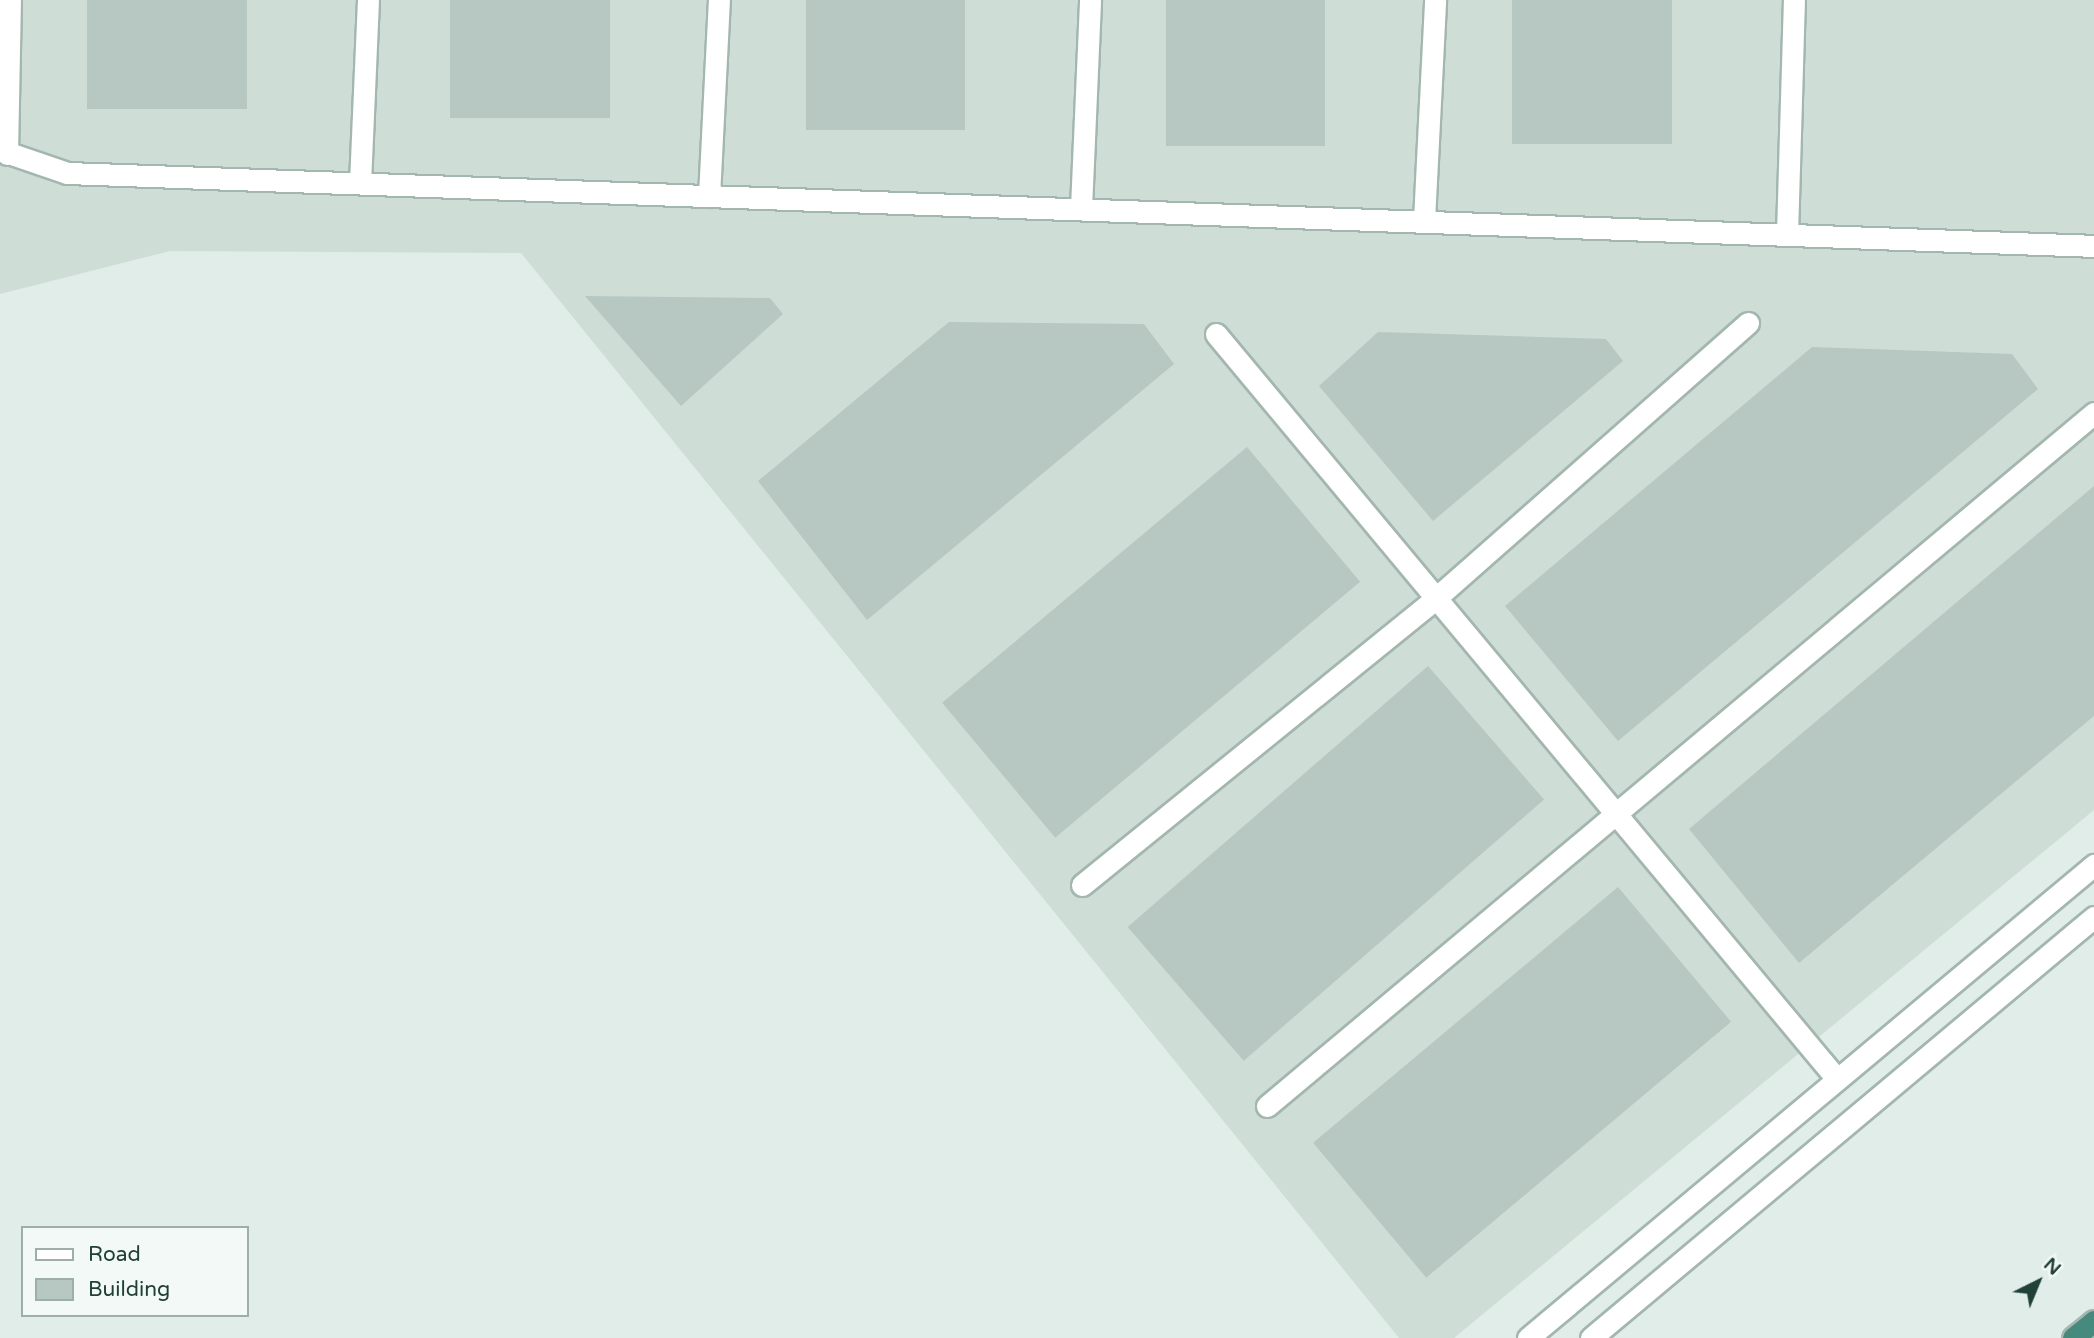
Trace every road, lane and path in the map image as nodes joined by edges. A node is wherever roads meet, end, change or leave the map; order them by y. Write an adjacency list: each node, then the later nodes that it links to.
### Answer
1 (10, 0): 7 (street)
2 (368, 0): 8 (street)
3 (719, 0): 9 (street)
4 (1090, 0): 10 (street)
5 (1435, 0): 11 (street)
6 (1794, 0): 12 (street)
7 (3, 152): 8 (street)
8 (360, 183): 9 (street)
9 (709, 196): 10 (street)
10 (1081, 208): 11 (street)
11 (1424, 220): 12 (street)
12 (1787, 234): 13 (street)
13 (2094, 246)
14 (1748, 323): 17 (street)
15 (1216, 334): 17 (street)
16 (2094, 413): 18 (street)
17 (1436, 598): 18 (street); 20 (street)
18 (1615, 813): 22 (street); 23 (street)
19 (2094, 865): 22 (street)
20 (1082, 885)
21 (2094, 917): 26 (street)
22 (1837, 1079): 25 (street)
23 (1268, 1106)
24 (2094, 1321): 27 (highway)
25 (1528, 1338)
26 (1591, 1338)
27 (2073, 1338)

